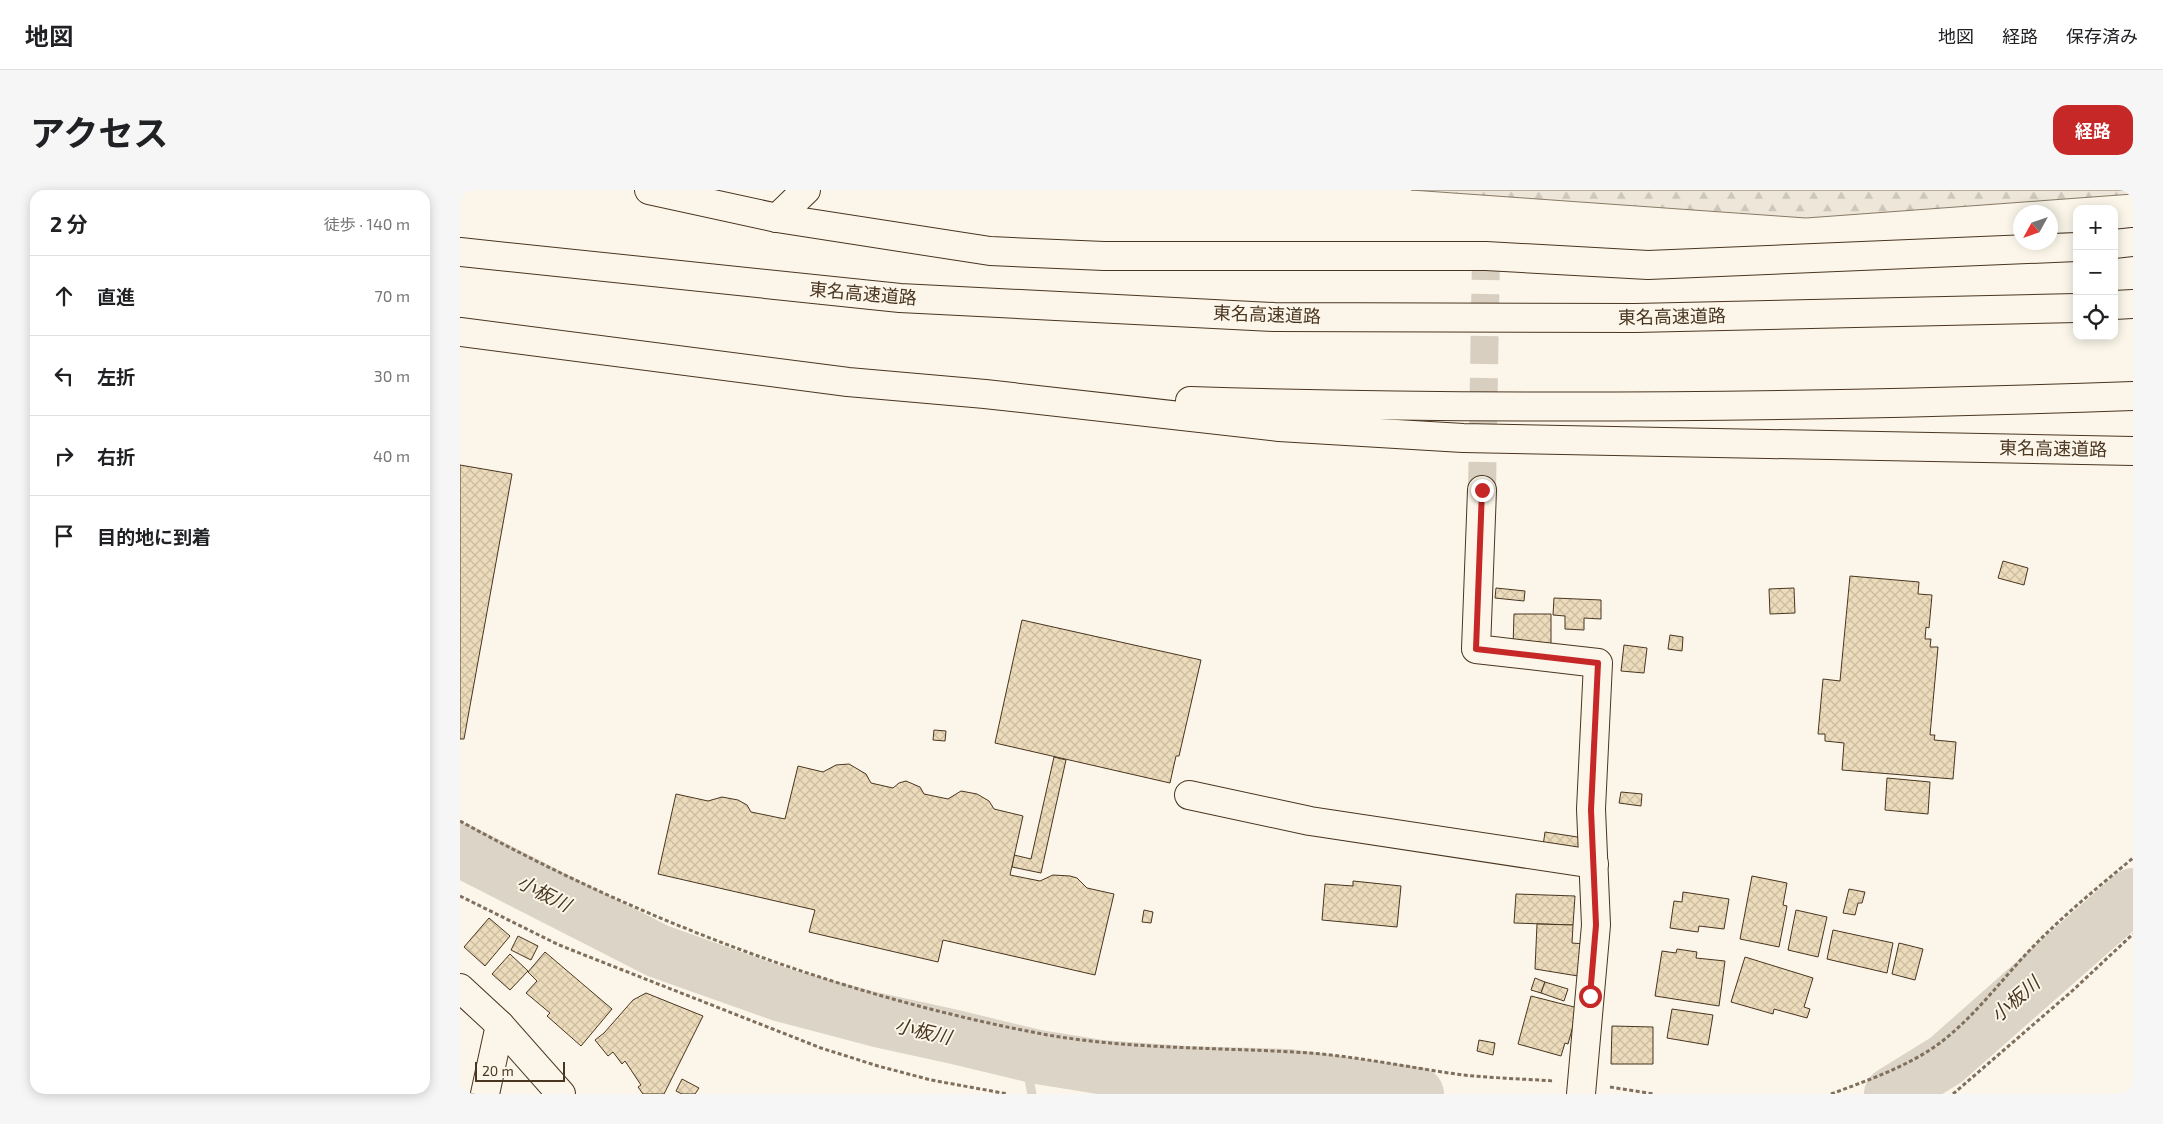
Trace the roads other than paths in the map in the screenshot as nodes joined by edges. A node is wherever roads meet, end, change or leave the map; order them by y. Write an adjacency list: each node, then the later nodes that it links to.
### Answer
1 (649, 190): 3 (main road)
2 (806, 190): 3 (main road)
3 (776, 218): 6 (main road)
4 (2133, 242): 5 (main road)
5 (2118, 244)
6 (2073, 247)
7 (460, 252): 10 (main road, 東名高速道路)
8 (2133, 304): 9 (main road)
9 (2118, 305)
10 (2073, 308)
11 (460, 332): 12 (main road, 東名高速道路)
12 (985, 394): 13 (main road, 東名高速道路); 14 (main road, 東名高速道路)
13 (2133, 396)
14 (2133, 451)
15 (1482, 490): 17 (main road)
16 (1189, 795): 17 (main road)
17 (1594, 864): 20 (main road)
18 (460, 988): 19 (main road)
19 (500, 1025): 21 (main road); 22 (main road)
20 (1582, 1089)
21 (485, 1094)
22 (561, 1094)

